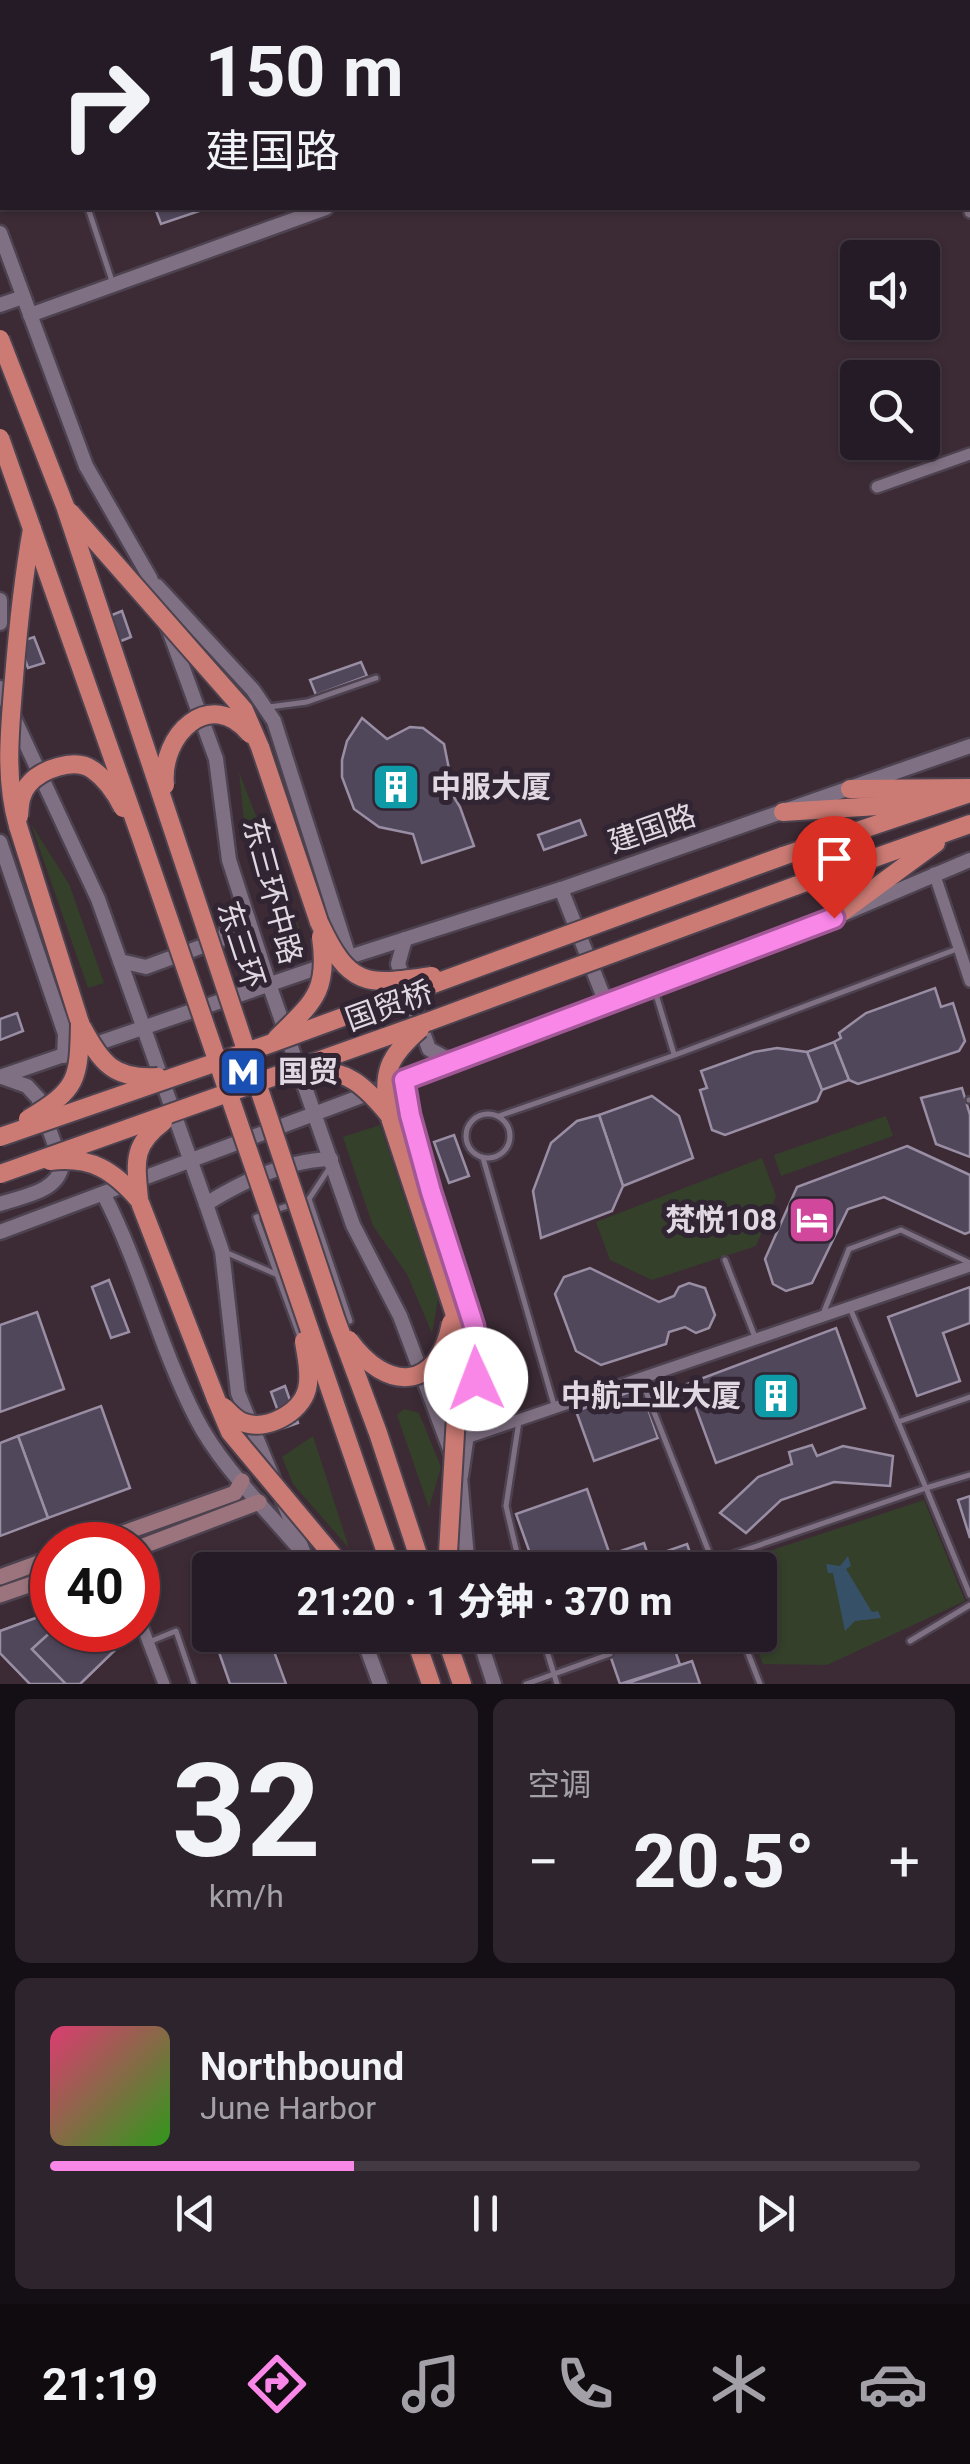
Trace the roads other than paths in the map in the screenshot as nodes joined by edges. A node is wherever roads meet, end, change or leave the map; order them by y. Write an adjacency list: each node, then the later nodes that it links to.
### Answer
1 (89, 210): 4 (lane)
2 (320, 210): 4 (street)
3 (0, 233): 5 (street, 东三环中路)
4 (113, 285): 7 (street)
5 (24, 296): 6 (street); 7 (street, 东三环中路)
6 (0, 305)
7 (30, 315): 14 (street, 东三环中路)
8 (0, 339): 12 (highway, 东三环, bridge)
9 (0, 438): 13 (highway, 东三环, bridge)
10 (970, 454): 11 (street)
11 (877, 487)
12 (65, 506): 21 (highway, bridge); 28 (highway, 东三环, bridge)
13 (32, 528): 26 (highway, bridge); 29 (highway, 东三环, bridge)
14 (150, 578): 19 (street); 34 (street, 东三环中路)
15 (0, 604): 16 (street)
16 (0, 623)
17 (376, 678): 19 (lane)
18 (0, 688): 41 (street)
19 (266, 709): 40 (street)
20 (970, 746): 22 (street, 建国路)
21 (260, 747): 28 (highway, bridge); 36 (highway)
22 (850, 789): 23 (highway); 25 (street, 建国路)
23 (970, 791): 24 (highway)
24 (945, 802): 25 (highway); 42 (highway, 国贸桥, bridge)
25 (783, 812): 33 (street, 建国路)
26 (18, 826): 29 (highway, bridge); 48 (highway)
27 (961, 827): 35 (highway); 47 (highway, 国贸桥, bridge)
28 (174, 829): 82 (highway, 东三环, bridge)
29 (142, 841): 78 (highway, 东三环, bridge)
30 (0, 842): 51 (street)
31 (970, 860): 32 (street)
32 (934, 873): 35 (street); 39 (street)
33 (561, 889): 38 (street, 建国路); 46 (street)
34 (244, 904): 41 (street); 44 (street, 东三环中路)
35 (834, 918): 45 (street)
36 (319, 922): 42 (highway, bridge); 50 (highway, bridge)
37 (970, 930): 39 (street)
38 (405, 939): 40 (street, 建国路); 53 (street)
39 (958, 941): 43 (street); 52 (lane)
40 (350, 956): 44 (street, 建国路)
41 (120, 961): 49 (street)
42 (466, 971): 50 (highway, 国贸桥, bridge)
43 (970, 980)
44 (268, 984): 49 (street, 建国路); 59 (street, 东三环中路)
45 (653, 986): 46 (street); 52 (lane)
46 (606, 1003): 53 (street)
47 (430, 1021): 55 (highway, 国贸桥, bridge); 60 (highway, bridge)
48 (80, 1022): 54 (highway, bridge); 62 (highway, bridge)
49 (143, 1029): 51 (street, 建国路); 65 (street)
50 (272, 1043): 54 (highway, 国贸桥, bridge)
51 (64, 1056): 56 (street, 建国路)
52 (674, 1056): 61 (lane)
53 (453, 1062): 57 (street)
54 (182, 1073): 62 (highway, 国贸桥, bridge)
55 (283, 1073): 58 (highway, 国贸桥, bridge); 60 (highway, bridge)
56 (1, 1076): 71 (street)
57 (404, 1080): 59 (street); 91 (street)
58 (190, 1106): 66 (highway, 国贸桥, bridge); 69 (highway, bridge)
59 (316, 1115): 64 (street, 东三环中路); 65 (street)
60 (389, 1115): 80 (highway)
61 (499, 1116): 63 (lane); 63 (lane)
62 (0, 1136)
63 (483, 1158): 88 (lane)
64 (332, 1161): 70 (lane); 72 (street); 93 (street, 东三环中路)
65 (191, 1162): 68 (street); 72 (street)
66 (28, 1164): 67 (highway, 国贸桥, bridge); 69 (highway, bridge)
67 (0, 1174)
68 (104, 1195): 73 (street); 94 (street)
69 (139, 1200): 87 (highway)
70 (309, 1200): 77 (lane); 82 (lane)
71 (0, 1204)
72 (206, 1204): 74 (street)
73 (0, 1232)
74 (222, 1251): 77 (lane); 100 (street)
75 (725, 1260): 84 (lane)
76 (970, 1264): 79 (street); 81 (lane)
77 (278, 1275): 83 (lane)
78 (299, 1300): 87 (highway, bridge); 102 (highway, 东三环, bridge)
79 (850, 1308): 81 (street); 90 (lane)
80 (454, 1312): 82 (highway, bridge); 104 (highway, bridge)
81 (822, 1318): 84 (street)
82 (335, 1323): 103 (highway, 东三环, bridge)
83 (317, 1331)
84 (756, 1340): 85 (street)
85 (642, 1379): 88 (street); 107 (lane)
86 (970, 1397): 90 (lane)
87 (216, 1399): 101 (highway, bridge)
88 (554, 1408): 89 (street)
89 (519, 1420): 91 (street); 106 (lane)
90 (898, 1422): 95 (lane)
91 (466, 1438): 93 (street)
92 (970, 1475): 95 (lane)
93 (460, 1476): 105 (street, 东三环中路)
94 (242, 1481): 96 (street); 97 (main road)
95 (926, 1488): 108 (lane); 112 (lane)
96 (259, 1502): 98 (main road); 99 (street)
97 (154, 1522)
98 (160, 1540)
99 (302, 1552)
100 (303, 1552)
101 (329, 1552)
102 (386, 1552)
103 (417, 1552)
104 (448, 1552)
105 (466, 1552)
106 (517, 1552)
107 (709, 1552)
108 (738, 1552)
109 (30, 1566): 110 (main road)
110 (0, 1577)
111 (30, 1585): 113 (main road)
112 (970, 1594)
113 (0, 1595)
114 (970, 1605): 116 (lane)
115 (160, 1638): 129 (lane)
116 (910, 1641)
117 (153, 1652): 128 (street)
118 (368, 1652): 130 (street)
119 (414, 1652): 126 (highway)
120 (420, 1652): 126 (highway)
121 (451, 1652): 132 (highway)
122 (484, 1652): 133 (street)
123 (547, 1652): 127 (lane)
124 (748, 1652): 136 (lane)
125 (610, 1654): 127 (lane)
126 (424, 1665): 131 (highway)
127 (554, 1674): 134 (lane); 135 (lane)
128 (164, 1684)
129 (194, 1684)
130 (380, 1684)
131 (431, 1684)
132 (462, 1684)
133 (494, 1684)
134 (526, 1684)
135 (558, 1684)
136 (760, 1684)

